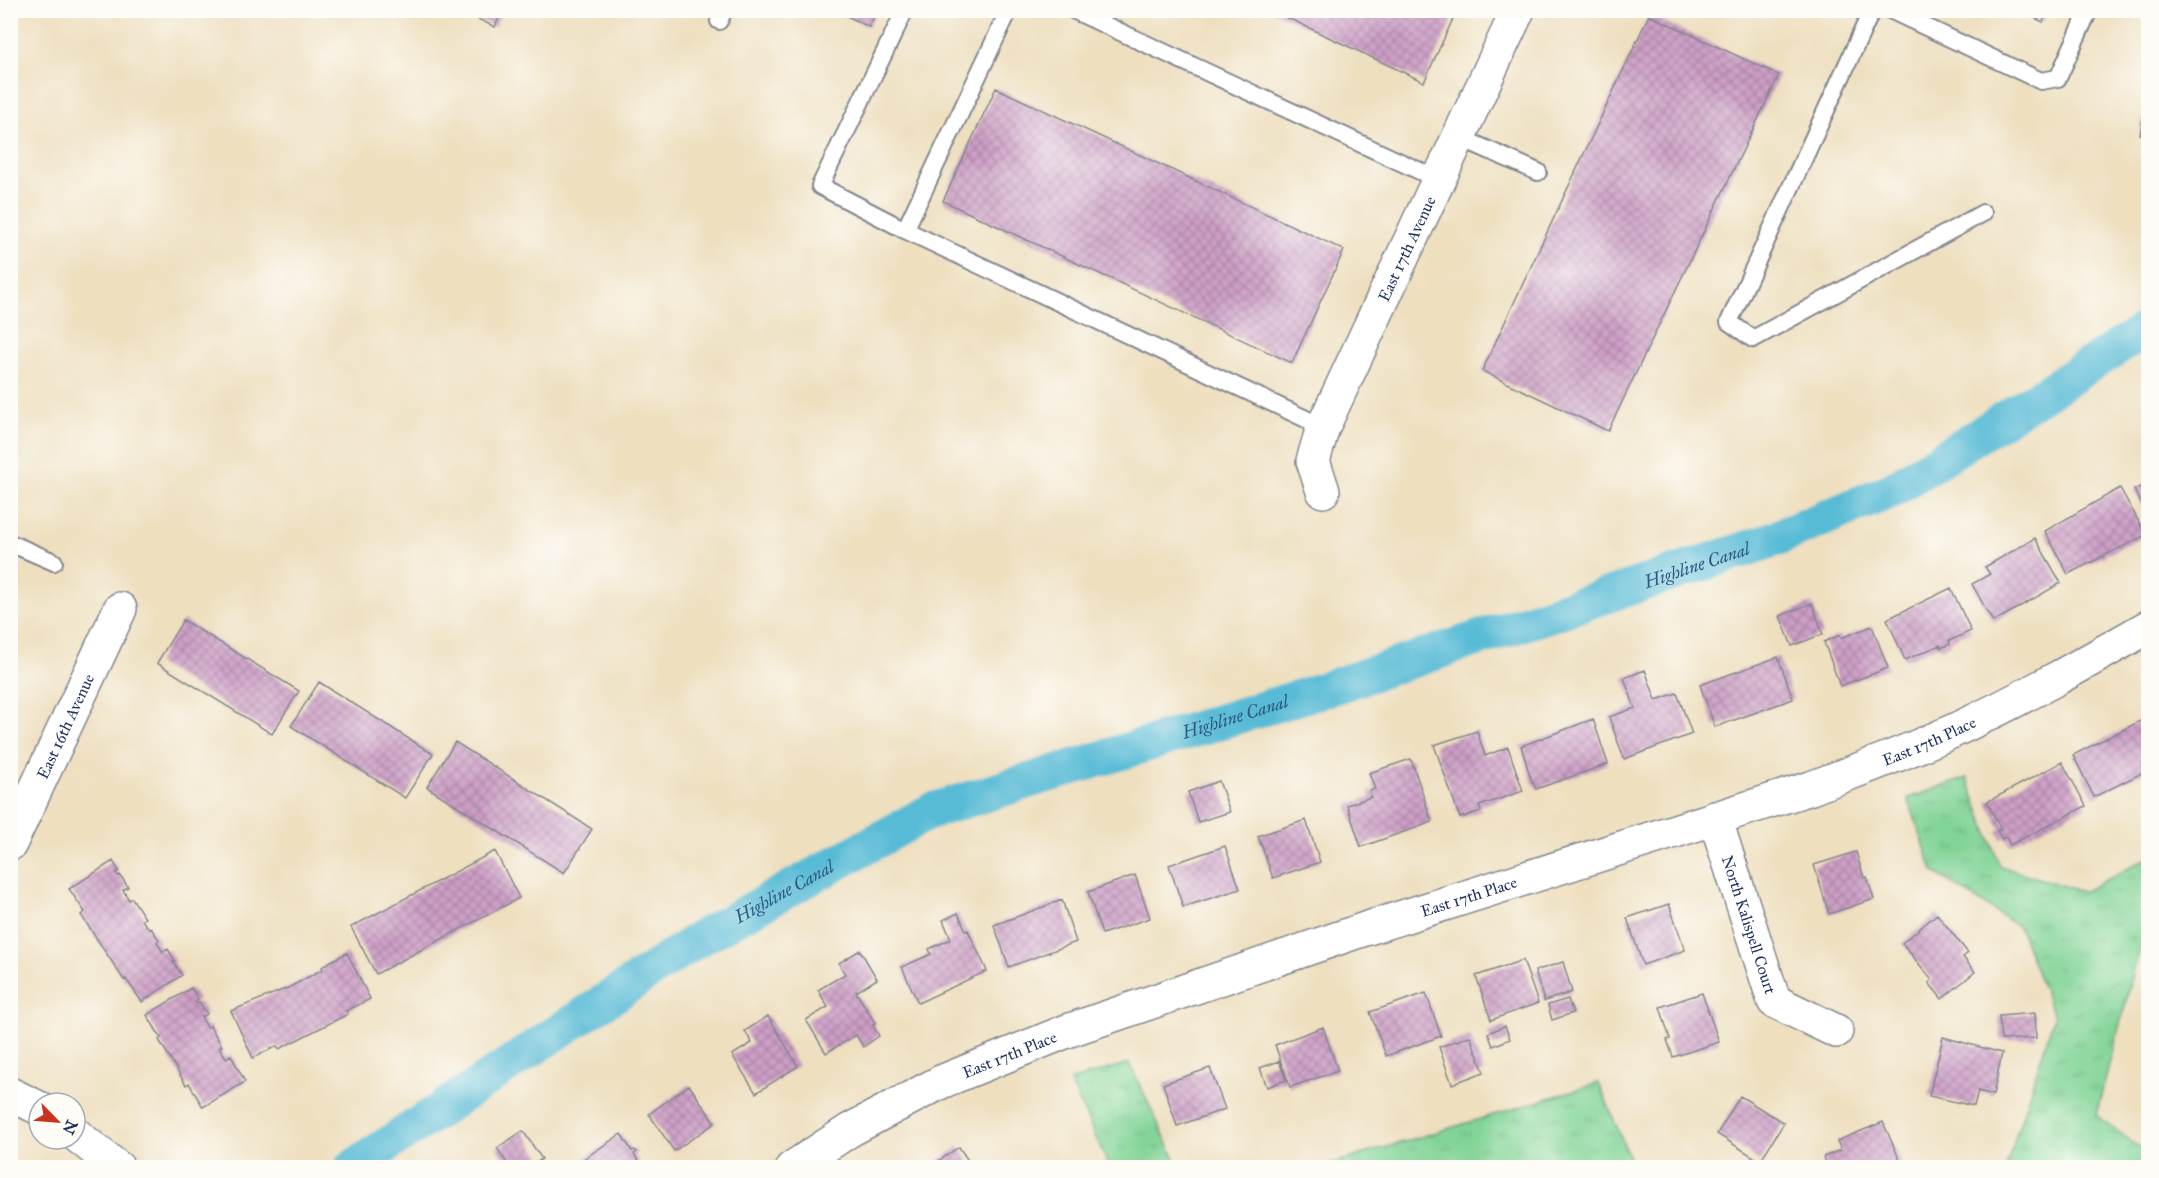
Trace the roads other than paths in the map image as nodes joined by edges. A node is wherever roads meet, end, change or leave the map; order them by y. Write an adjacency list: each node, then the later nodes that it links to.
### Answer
1 (905, 10): 12 (lane)
2 (1009, 10): 12 (lane)
3 (1073, 10): 10 (lane)
4 (1518, 10): 8 (street, East 17th Avenue)
5 (1872, 10): 11 (lane)
6 (1890, 10): 7 (lane)
7 (2088, 10)
8 (1459, 137): 9 (lane); 10 (street, East 17th Avenue)
9 (1538, 172)
10 (1439, 180): 13 (street, East 17th Avenue)
11 (1983, 213)
12 (905, 230): 13 (lane)
13 (1323, 427): 14 (street, East 17th Avenue)
14 (1323, 491)
15 (10, 543): 16 (lane)
16 (54, 562)
17 (120, 609): 20 (street, East 16th Avenue)
18 (2148, 627): 19 (street, East 17th Place)
19 (1715, 818): 21 (street, North Kalispell Court); 25 (street, East 17th Place)
20 (10, 844)
21 (1836, 1031)
22 (10, 1094): 23 (street)
23 (27, 1102)
24 (87, 1143): 26 (street)
25 (807, 1164)
26 (118, 1167)

